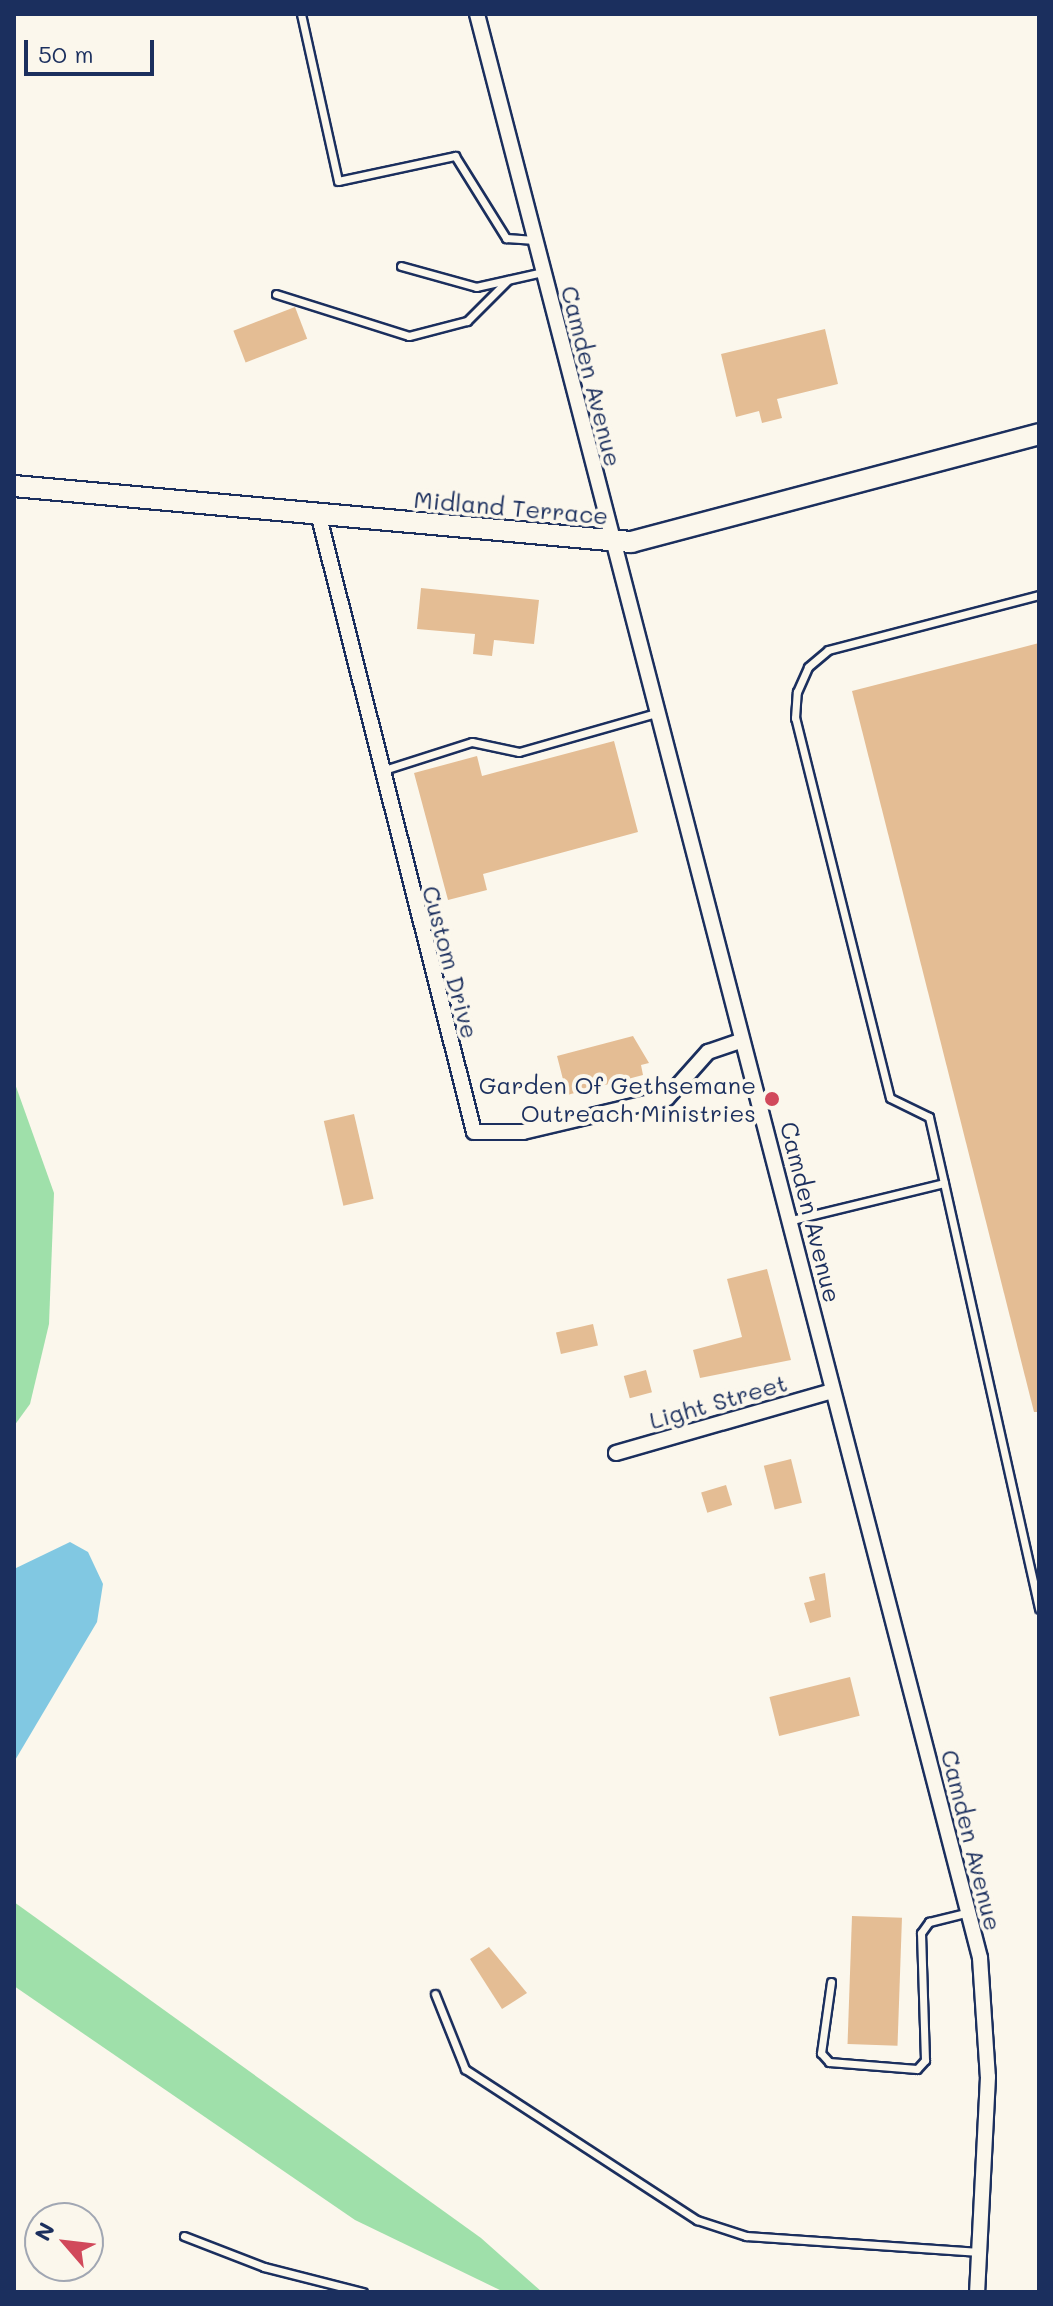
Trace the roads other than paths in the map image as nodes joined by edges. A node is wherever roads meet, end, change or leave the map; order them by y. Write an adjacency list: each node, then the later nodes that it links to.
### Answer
1 (301, 14): 3 (lane)
2 (477, 14): 3 (street, Camden Avenue)
3 (535, 240): 5 (street, Camden Avenue)
4 (401, 266): 6 (lane)
5 (543, 272): 6 (lane); 11 (street, Camden Avenue)
6 (508, 280): 7 (lane)
7 (276, 294)
8 (1039, 434): 11 (street, Midland Terrace)
9 (14, 486): 10 (street, Midland Terrace)
10 (319, 517): 11 (street, Midland Terrace); 14 (street, Custom Drive)
11 (611, 543): 13 (street, Camden Avenue)
12 (1039, 595): 16 (lane)
13 (656, 713): 14 (lane); 15 (street, Camden Avenue)
14 (378, 771): 15 (street, Custom Drive)
15 (742, 1040): 17 (street, Camden Avenue)
16 (944, 1183): 17 (lane); 20 (lane)
17 (792, 1220): 18 (street, Camden Avenue)
18 (832, 1391): 19 (street, Light Street); 21 (street, Camden Avenue)
19 (616, 1453)
20 (1039, 1609)
21 (969, 1912): 22 (lane); 25 (street, Camden Avenue)
22 (831, 1982)
23 (435, 1994): 25 (lane)
24 (184, 2236): 26 (lane)
25 (979, 2252): 27 (street, Camden Avenue)
26 (363, 2292)
27 (977, 2292)

